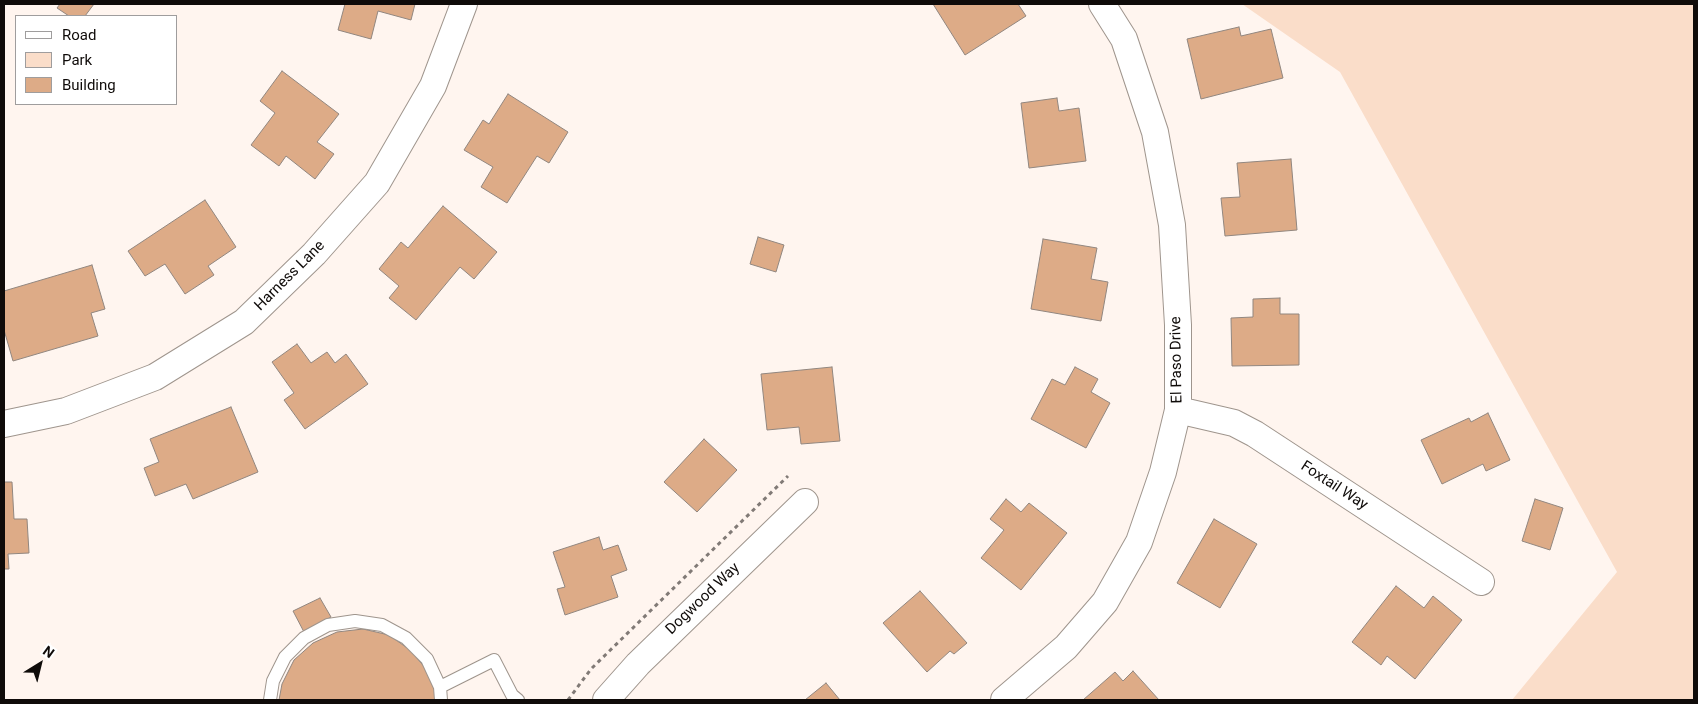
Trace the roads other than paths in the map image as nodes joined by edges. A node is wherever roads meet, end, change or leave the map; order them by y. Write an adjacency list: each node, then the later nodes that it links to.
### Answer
1 (464, 4): 4 (street, Harness Lane)
2 (1102, 4): 3 (street, El Paso Drive)
3 (1178, 410): 6 (street, Foxtail Way); 12 (street, El Paso Drive)
4 (4, 424)
5 (804, 502): 11 (street, Dogwood Way)
6 (1481, 582)
7 (440, 687): 8 (lane); 9 (lane); 10 (lane)
8 (270, 700)
9 (441, 700)
10 (518, 700)
11 (606, 700)
12 (1004, 700)

